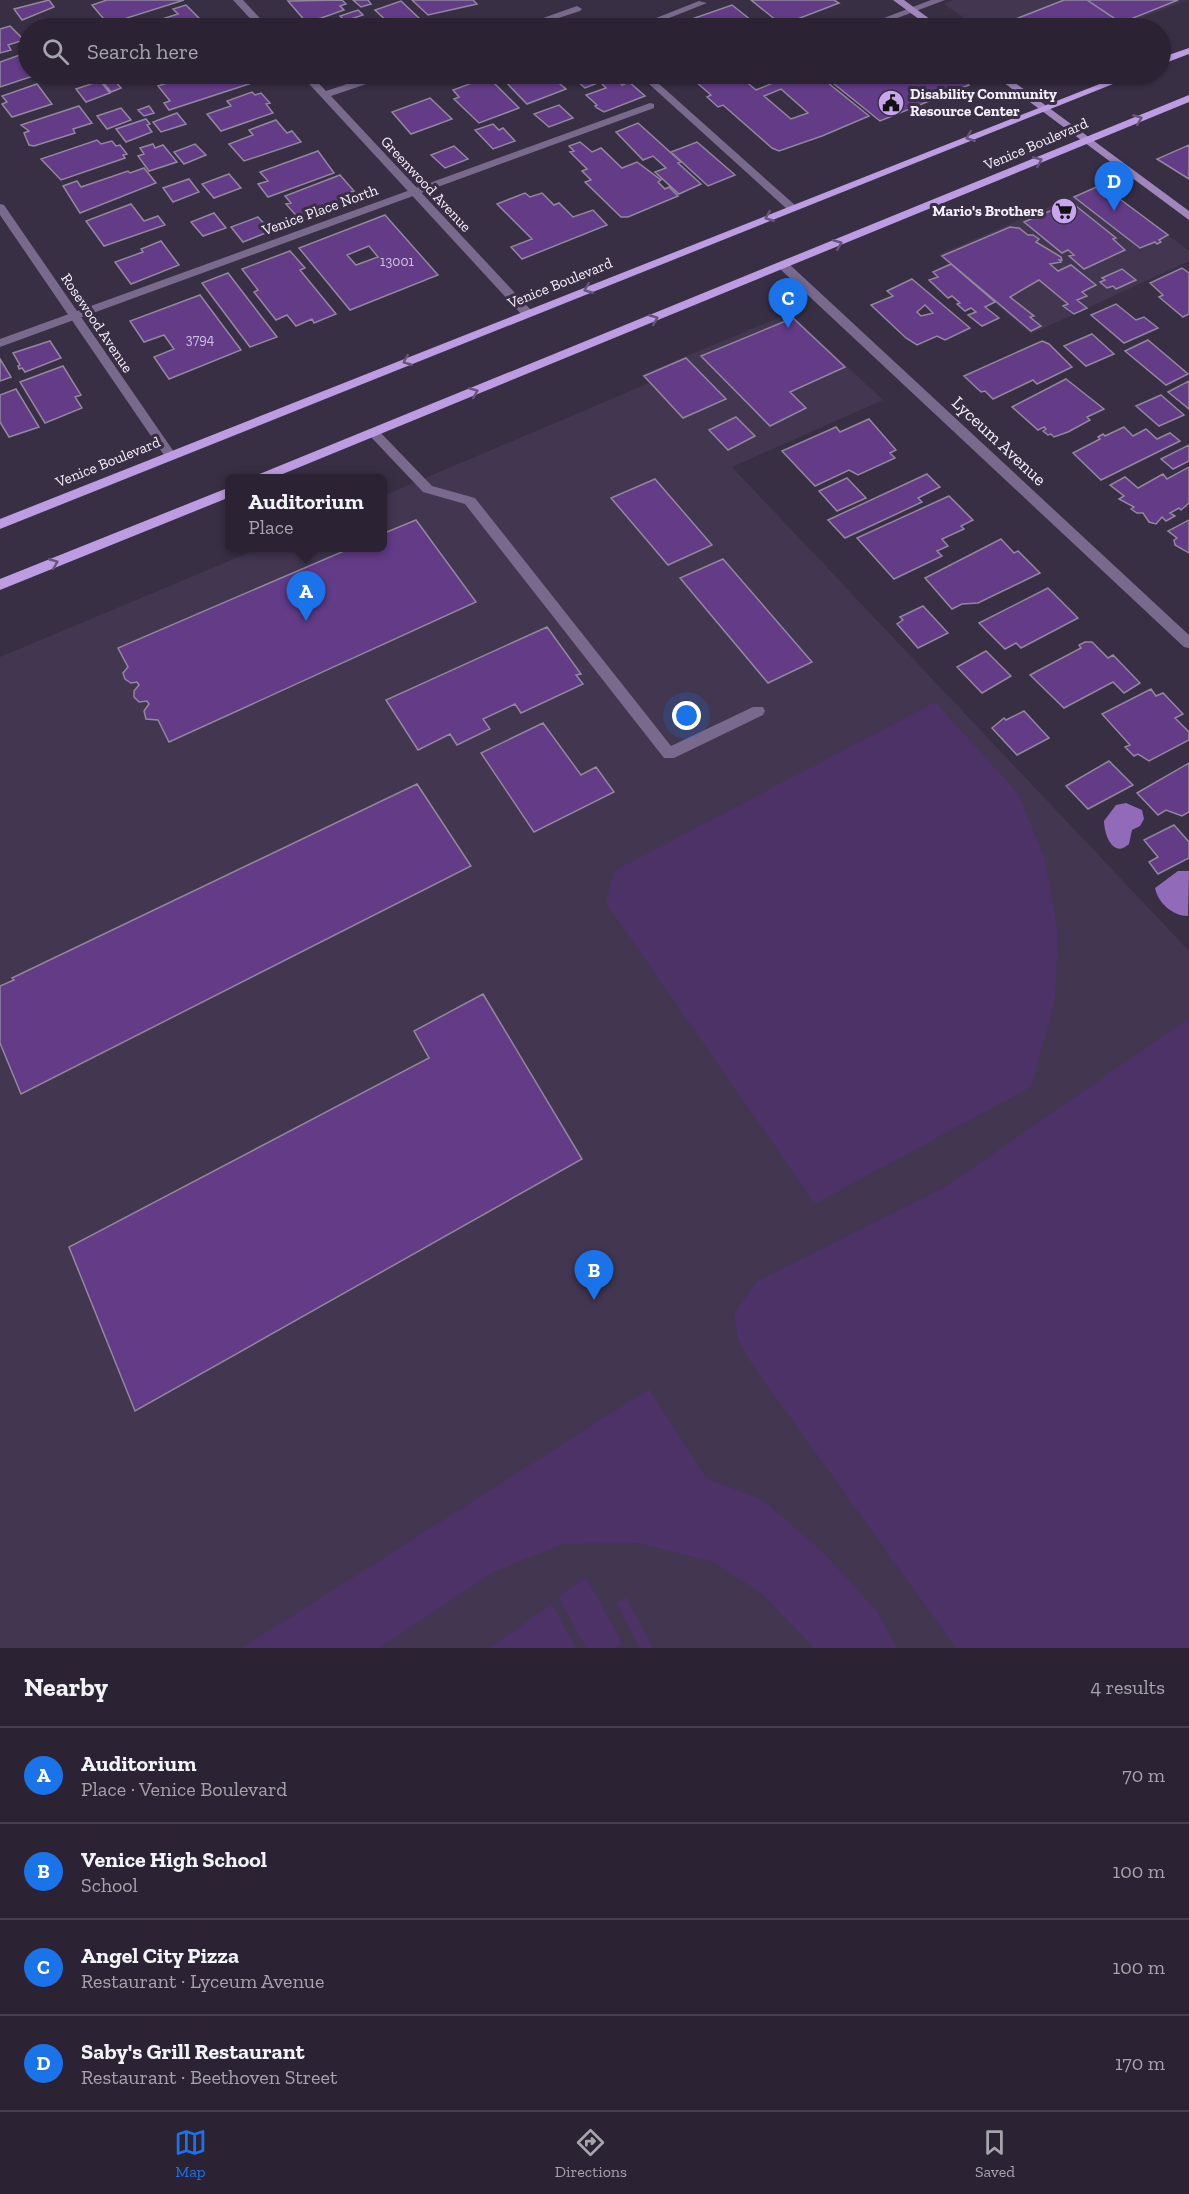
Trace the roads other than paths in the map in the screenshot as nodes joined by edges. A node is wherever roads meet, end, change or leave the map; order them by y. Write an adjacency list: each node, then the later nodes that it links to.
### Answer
1 (238, 0): 7 (street)
2 (898, 0): 6 (street)
3 (940, 0): 6 (street)
4 (702, 3): 9 (street)
5 (577, 9): 8 (street)
6 (912, 11): 10 (street); 11 (street)
7 (255, 18)
8 (550, 18)
9 (662, 18)
10 (892, 18)
11 (922, 18)
12 (1189, 51): 13 (main road)
13 (1171, 58)
14 (314, 84): 19 (street, Greenwood Avenue)
15 (355, 84): 19 (street)
16 (654, 84): 26 (street)
17 (1011, 84): 22 (street)
18 (1106, 84): 22 (main road, Venice Boulevard)
19 (324, 94): 24 (street, Greenwood Avenue)
20 (1189, 98): 23 (main road, Venice Boulevard, one-way to 20)
21 (650, 106): 24 (street, Venice Place North)
22 (1044, 108): 23 (street); 26 (main road, Venice Boulevard, one-way to 26)
23 (1087, 140): 27 (street); 28 (main road, Venice Boulevard, one-way to 23)
24 (414, 192): 29 (street, Greenwood Avenue); 30 (street, Venice Place North)
25 (0, 207): 30 (street, Rosewood Avenue)
26 (792, 208): 29 (main road, Venice Boulevard, one-way to 29)
27 (1189, 216)
28 (784, 266): 32 (main road, Venice Boulevard, one-way to 28); 38 (street, Lyceum Avenue)
29 (527, 314): 33 (main road, Venice Boulevard, one-way to 33)
30 (74, 316): 31 (street, Venice Place North); 33 (street, Rosewood Avenue)
31 (0, 343)
32 (375, 433): 34 (main road, Venice Boulevard); 39 (street)
33 (170, 455): 36 (main road, Venice Boulevard)
34 (272, 474)
35 (225, 494): 37 (main road, one-way to 35)
36 (0, 524)
37 (0, 585)
38 (1189, 643)
39 (758, 711)

